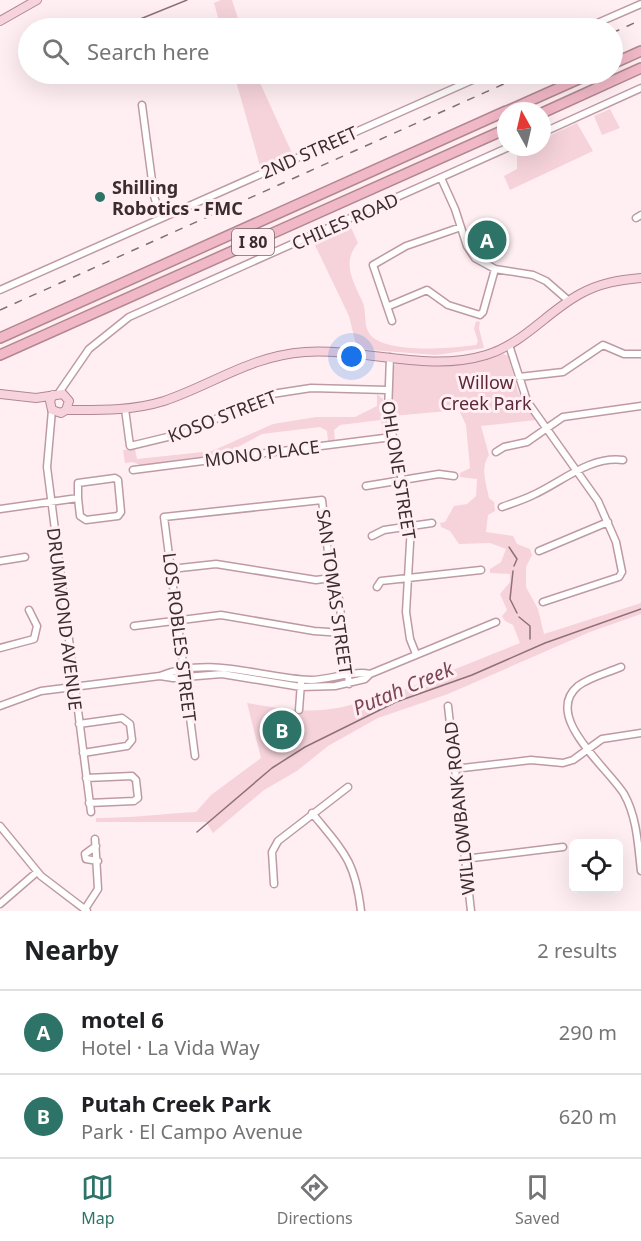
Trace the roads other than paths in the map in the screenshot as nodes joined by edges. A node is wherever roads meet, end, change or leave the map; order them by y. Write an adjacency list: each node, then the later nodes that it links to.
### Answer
1 (29, 0): 4 (main road)
2 (37, 0): 6 (main road)
3 (641, 4): 5 (street)
4 (0, 15)
5 (609, 18)
6 (0, 21)
7 (641, 51): 8 (highway)
8 (623, 58)
9 (641, 68): 10 (highway)
10 (623, 76)
11 (464, 84): 23 (street, 2ND STREET)
12 (567, 84): 15 (highway, I 80)
13 (606, 84): 17 (highway)
14 (641, 88): 19 (street)
15 (526, 102)
16 (142, 105): 23 (street)
17 (551, 109)
18 (497, 115): 31 (highway, I 80)
19 (551, 129)
20 (497, 133): 34 (highway, I 80)
21 (497, 152): 22 (street, CHILES ROAD)
22 (441, 178): 24 (street); 37 (street, CHILES ROAD)
23 (162, 218): 27 (street, 2ND STREET)
24 (460, 227): 25 (street); 29 (street)
25 (495, 269): 28 (street); 29 (street)
26 (641, 278): 28 (main road)
27 (0, 290)
28 (569, 301): 32 (main road)
29 (389, 306): 30 (street)
30 (392, 321)
31 (0, 338)
32 (508, 345): 35 (main road); 36 (street)
33 (641, 354): 36 (street)
34 (0, 355)
35 (393, 357): 38 (street, OHLONE STREET); 46 (main road)
36 (519, 377): 49 (street)
37 (69, 380): 40 (street); 42 (street)
38 (387, 390): 46 (street, KOSO STREET); 50 (street, OHLONE STREET)
39 (0, 394): 41 (main road)
40 (56, 394): 41 (main road); 42 (main road); 44 (main road)
41 (36, 398): 44 (main road)
42 (68, 399): 45 (main road); 47 (main road)
43 (641, 406): 49 (street)
44 (51, 408): 47 (main road); 48 (street, DRUMMOND AVENUE)
45 (83, 408): 46 (main road); 47 (main road)
46 (125, 410)
47 (64, 411): 48 (street, DRUMMOND AVENUE)
48 (52, 426): 60 (street, DRUMMOND AVENUE)
49 (547, 427): 51 (street); 54 (street)
50 (392, 437): 53 (street, MONO PLACE); 56 (street, OHLONE STREET)
51 (496, 452)
52 (623, 460): 54 (street)
53 (133, 470)
54 (579, 471): 61 (street); 63 (street)
55 (454, 476): 56 (street)
56 (402, 481): 57 (street); 65 (street, OHLONE STREET)
57 (366, 486)
58 (78, 498): 58 (street); 60 (street)
59 (322, 500): 70 (street, LOS ROBLES STREET); 72 (street, SAN TOMAS STREET)
60 (51, 502): 62 (street); 89 (street, DRUMMOND AVENUE)
61 (502, 507)
62 (0, 509)
63 (608, 522): 67 (street); 75 (street)
64 (432, 523): 65 (street)
65 (411, 526): 66 (street); 73 (street, OHLONE STREET)
66 (372, 536)
67 (539, 551)
68 (25, 557): 69 (street)
69 (0, 561)
70 (171, 569): 72 (street); 77 (street, LOS ROBLES STREET)
71 (481, 570): 73 (street)
72 (331, 578): 80 (street, SAN TOMAS STREET)
73 (408, 578): 74 (street); 82 (street, OHLONE STREET)
74 (377, 587)
75 (543, 602)
76 (29, 610): 81 (street)
77 (177, 620): 79 (street); 80 (street); 84 (street, LOS ROBLES STREET)
78 (496, 622): 82 (street)
79 (134, 626)
80 (343, 633): 87 (street, SAN TOMAS STREET)
81 (0, 648)
82 (416, 654): 87 (street)
83 (621, 667): 96 (street)
84 (184, 673): 85 (street); 89 (street); 98 (street, LOS ROBLES STREET)
85 (246, 674): 86 (street); 90 (street)
86 (302, 679): 88 (street); 90 (street)
87 (349, 680): 88 (street)
88 (324, 683): 90 (street)
89 (74, 686): 91 (street); 94 (street, DRUMMOND AVENUE)
90 (301, 687): 93 (street)
91 (0, 706)
92 (448, 706): 99 (street, WILLOWBANK ROAD)
93 (299, 710)
94 (79, 724): 97 (street, DRUMMOND AVENUE); 97 (street)
95 (641, 733): 96 (street)
96 (588, 748): 99 (street); 111 (street)
97 (83, 753): 100 (street, DRUMMOND AVENUE)
98 (195, 756)
99 (454, 769): 109 (street, WILLOWBANK ROAD)
100 (86, 778): 102 (street, DRUMMOND AVENUE); 102 (street)
101 (348, 787): 104 (street)
102 (89, 802): 103 (street, DRUMMOND AVENUE)
103 (91, 812)
104 (312, 813): 113 (street); 116 (street)
105 (0, 826): 112 (street)
106 (95, 838): 107 (street)
107 (96, 846): 110 (street); 110 (street)
108 (563, 847): 109 (street)
109 (464, 859): 117 (street, WILLOWBANK ROAD)
110 (98, 861): 115 (street)
111 (641, 871)
112 (37, 872): 114 (street); 115 (street)
113 (274, 884)
114 (0, 904)
115 (86, 910)
116 (361, 911)
117 (471, 911)

